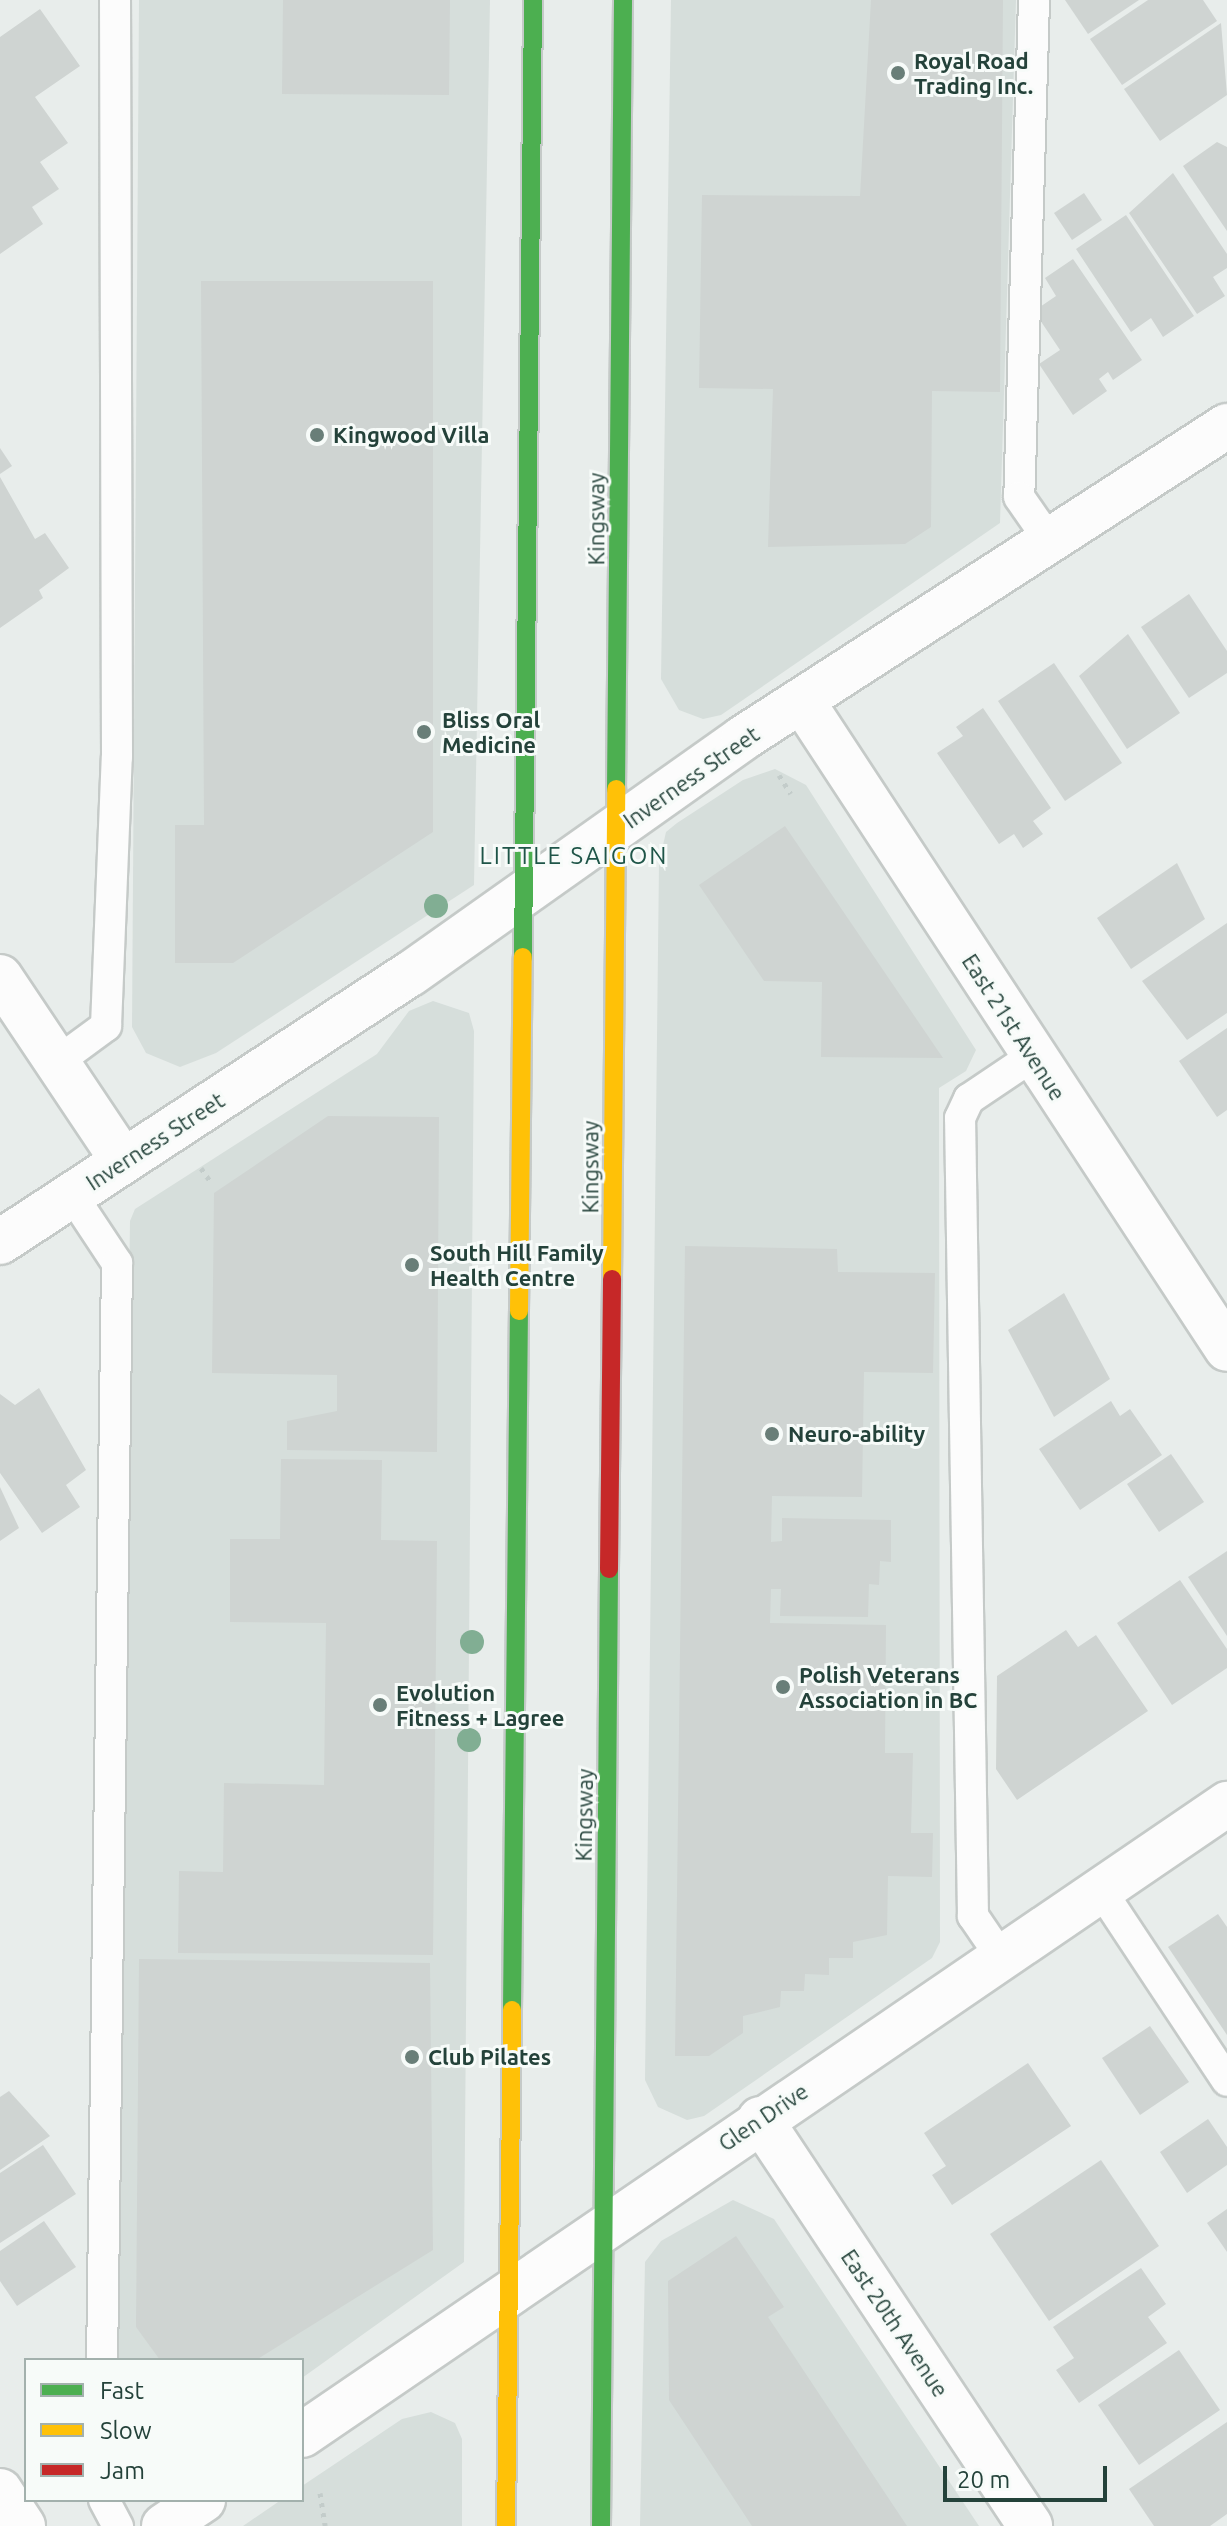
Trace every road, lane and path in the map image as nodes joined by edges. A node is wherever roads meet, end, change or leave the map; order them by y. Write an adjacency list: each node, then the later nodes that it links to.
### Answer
1 (115, 0): 14 (lane)
2 (533, 0): 11 (main road)
3 (623, 0): 10 (main road, Kingsway)
4 (1034, 0): 6 (lane)
5 (1227, 426): 6 (street, Inverness Street)
6 (1051, 543): 7 (street, Inverness Street)
7 (804, 704): 10 (street, Inverness Street); 13 (street, East 21st Avenue)
8 (775, 769): 9 (path)
9 (791, 794)
10 (618, 828): 11 (street, Inverness Street); 26 (main road, Kingsway)
11 (524, 894): 15 (street, Inverness Street); 27 (main road)
12 (0, 977): 14 (street)
13 (1033, 1056): 20 (street, East 21st Avenue); 23 (lane)
14 (57, 1062): 15 (street)
15 (123, 1161): 18 (street, Inverness Street)
16 (201, 1167): 17 (path)
17 (210, 1181)
18 (72, 1195): 19 (street, Inverness Street); 28 (lane)
19 (0, 1242)
20 (1227, 1349)
21 (1227, 1804): 22 (street, Glen Drive)
22 (1100, 1889): 23 (street, Glen Drive); 24 (lane)
23 (1001, 1957): 25 (street, Glen Drive)
24 (1227, 2081)
25 (760, 2119): 26 (street, Glen Drive); 40 (street, East 20th Avenue)
26 (604, 2223): 27 (street, Glen Drive); 39 (main road, Kingsway)
27 (508, 2296): 29 (street, Glen Drive); 38 (main road)
28 (102, 2358)
29 (304, 2434)
30 (0, 2491): 34 (street)
31 (320, 2493): 37 (path)
32 (105, 2502): 35 (lane)
33 (200, 2502): 36 (street)
34 (23, 2526)
35 (118, 2526)
36 (164, 2526)
37 (325, 2526)
38 (506, 2526)
39 (601, 2526)
40 (1030, 2526)

